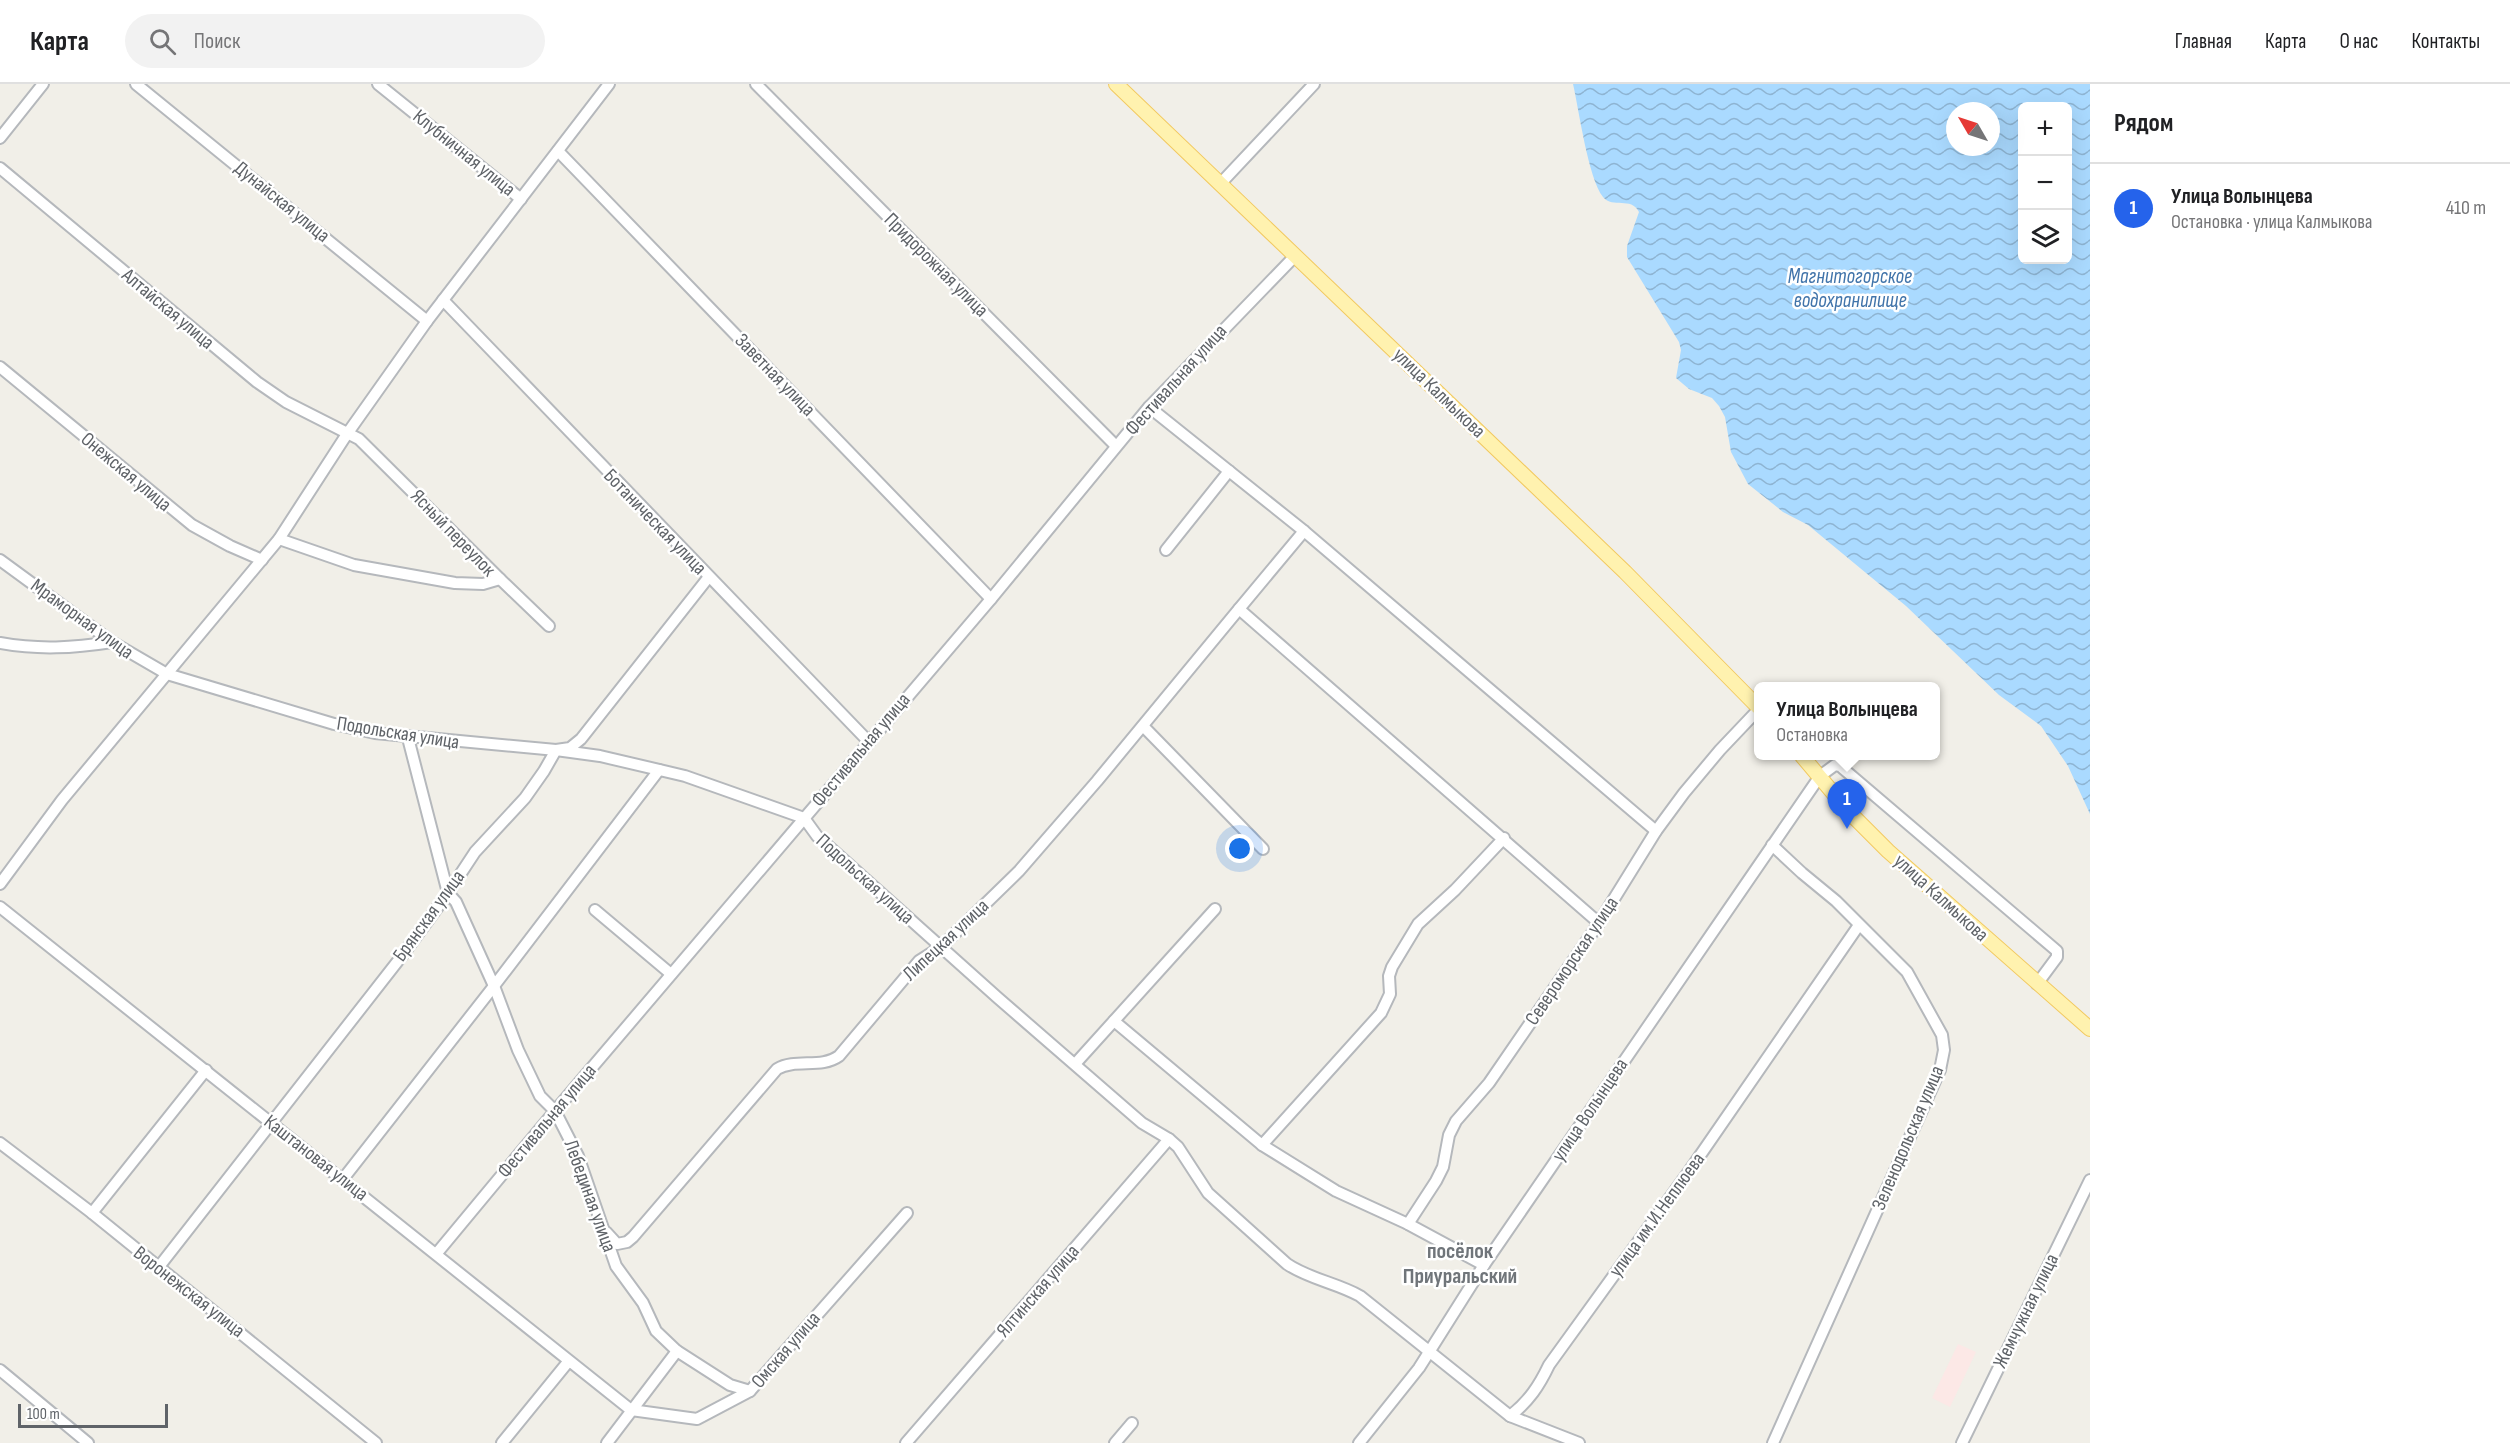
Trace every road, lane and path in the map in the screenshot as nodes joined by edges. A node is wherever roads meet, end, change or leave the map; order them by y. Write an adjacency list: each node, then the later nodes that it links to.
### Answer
1 (43, 84): 8 (street)
2 (136, 84): 15 (street, Дунайская улица)
3 (378, 84): 12 (street, Клубничная улица)
4 (609, 84): 9 (street)
5 (756, 84): 19 (street, Придорожная улица)
6 (1116, 84): 11 (main road, улица Калмыкова)
7 (1310, 85): 11 (street)
8 (0, 138)
9 (558, 151): 12 (street); 28 (street, Заветная улица)
10 (0, 168): 18 (street, Алтайская улица)
11 (1221, 183): 13 (main road, улица Калмыкова)
12 (521, 200): 14 (street)
13 (1295, 256): 17 (street, Фестивальная улица); 34 (main road, улица Калмыкова)
14 (443, 300): 15 (street); 26 (street, Ботаническая улица)
15 (427, 321): 18 (street)
16 (0, 367): 25 (street, Онежская улица)
17 (1149, 407): 19 (street, Фестивальная улица); 20 (street)
18 (347, 434): 22 (street); 27 (street, Ясный переулок)
19 (1116, 446): 28 (street, Фестивальная улица)
20 (1229, 471): 21 (street); 23 (street)
21 (1304, 531): 29 (street, Липецкая улица); 44 (street)
22 (279, 539): 25 (street); 27 (street, Ясный переулок)
23 (1166, 550)
24 (0, 560): 31 (street, Мраморная улица)
25 (262, 560): 33 (street)
26 (708, 578): 38 (street, Ботаническая улица); 39 (street)
27 (500, 579): 30 (street)
28 (991, 599): 38 (street, Фестивальная улица)
29 (1239, 609): 36 (street, Липецкая улица); 45 (street)
30 (549, 626)
31 (112, 642): 32 (street); 33 (street, Мраморная улица)
32 (0, 643)
33 (167, 674): 37 (street, Подольская улица); 48 (street)
34 (1754, 705)
35 (1754, 713): 44 (street, Североморская улица)
36 (1143, 726): 47 (street); 55 (street, Липецкая улица)
37 (408, 738): 39 (street, Подольская улица); 49 (street, Лебединая улица)
38 (869, 742): 43 (street, Фестивальная улица)
39 (556, 750): 41 (street, Подольская улица); 49 (street, Брянская улица)
40 (1806, 760): 42 (main road, улица Калмыкова)
41 (659, 770): 43 (street, Подольская улица); 58 (street)
42 (1820, 776): 46 (street, улица Волынцева); 57 (main road, улица Калмыкова); 57 (street)
43 (804, 818): 55 (street, Подольская улица); 56 (street, Фестивальная улица)
44 (1656, 831): 53 (street, Североморская улица)
45 (1504, 838): 53 (street); 67 (street)
46 (1772, 845): 54 (street, Зеленодольская улица); 75 (street, улица Волынцева)
47 (1263, 849)
48 (0, 884)
49 (448, 893): 58 (street, Лебединая улица); 64 (street, Брянская улица)
50 (0, 907): 62 (street, Каштановая улица)
51 (1215, 909): 59 (street)
52 (595, 910): 56 (street)
53 (1599, 923): 72 (street, Североморская улица)
54 (1859, 926): 83 (street, улица им.И.Неплюева); 93 (street, Зеленодольская улица)
55 (941, 947): 61 (street, Подольская улица); 73 (street, Липецкая улица)
56 (671, 974): 63 (street, Фестивальная улица)
57 (2037, 984): 60 (main road, улица Калмыкова)
58 (494, 986): 63 (street, Лебединая улица); 68 (street)
59 (1114, 1021): 61 (street); 67 (street)
60 (2090, 1029)
61 (1075, 1064): 65 (street, Подольская улица)
62 (206, 1070): 64 (street, Каштановая улица); 71 (street)
63 (555, 1111): 73 (street, Лебединая улица); 74 (street, Фестивальная улица)
64 (271, 1123): 68 (street, Каштановая улица); 76 (street, Брянская улица)
65 (1169, 1139): 78 (street, Подольская улица); 89 (street, Ялтинская улица)
66 (0, 1143): 71 (street, Воронежская улица)
67 (1262, 1145): 72 (street)
68 (343, 1179): 74 (street, Каштановая улица)
69 (2090, 1180): 94 (street, Жемчужная улица)
70 (907, 1213): 81 (street, Омская улица)
71 (92, 1214): 76 (street, Воронежская улица)
72 (1408, 1224): 75 (street)
73 (606, 1232): 77 (street, Лебединая улица)
74 (436, 1254): 79 (street, Каштановая улица)
75 (1484, 1265): 78 (street, улица Волынцева)
76 (158, 1268): 86 (street, Воронежская улица)
77 (677, 1351): 81 (street, Лебединая улица); 82 (street)
78 (1430, 1352): 83 (street); 91 (street, улица Волынцева)
79 (568, 1362): 82 (street, Каштановая улица); 87 (street)
80 (0, 1370): 85 (street)
81 (750, 1391): 82 (street, Омская улица)
82 (631, 1410): 88 (street)
83 (1510, 1416): 92 (street)
84 (1132, 1423): 90 (street)
85 (88, 1443)
86 (376, 1443)
87 (502, 1443)
88 (607, 1443)
89 (906, 1443)
90 (1115, 1443)
91 (1359, 1443)
92 (1579, 1443)
93 (1773, 1443)
94 (1962, 1443)

